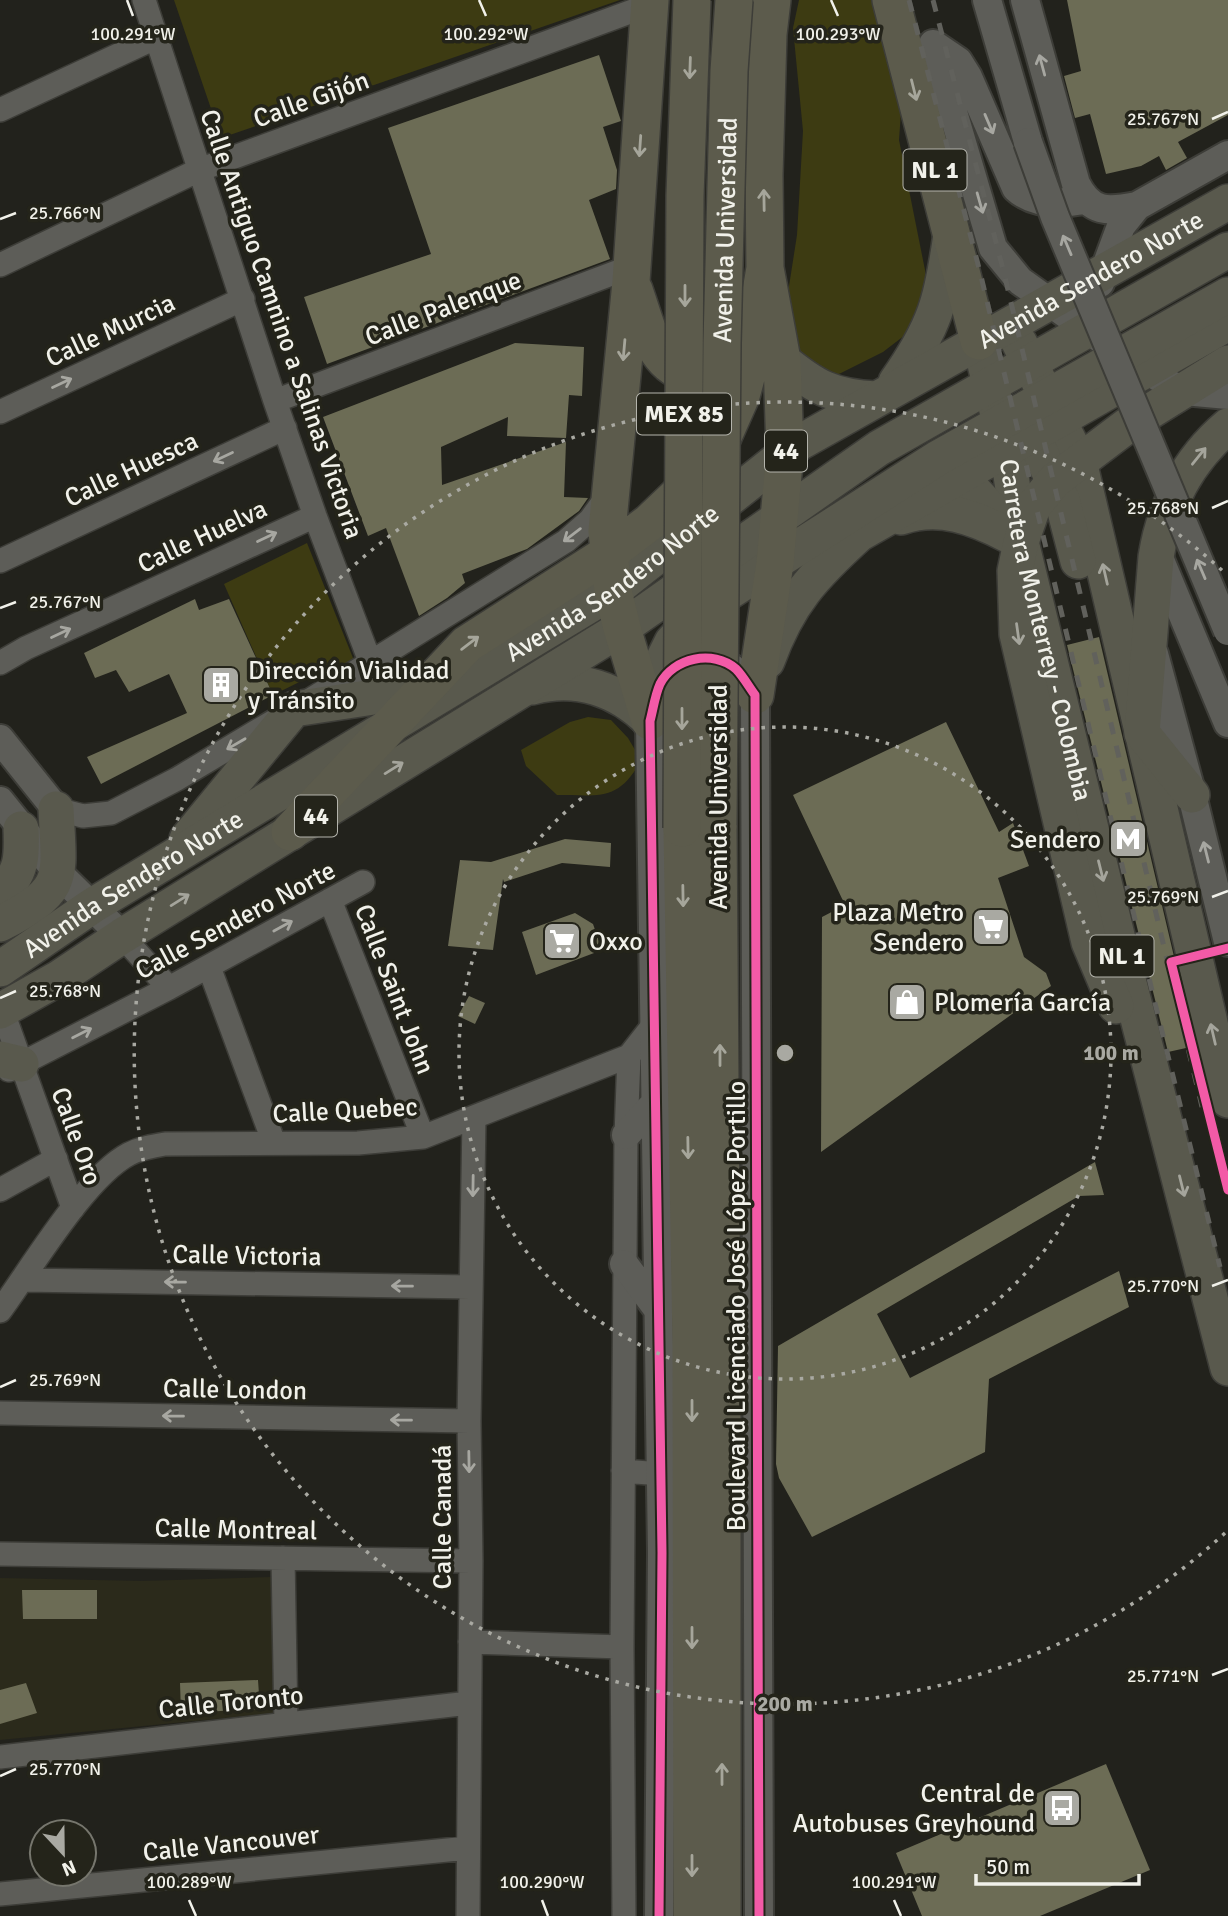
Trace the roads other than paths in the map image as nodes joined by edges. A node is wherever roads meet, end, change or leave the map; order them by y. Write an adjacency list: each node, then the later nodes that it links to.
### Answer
1 (144, 0): 9 (street, Calle Antiguo Camnino a Salinas Victoria)
2 (692, 0): 106 (highway, Avenida Universidad / MEX 85, one-way to 106, bridge)
3 (734, 0): 106 (highway, Avenida Universidad / MEX 85, one-way to 3, bridge)
4 (987, 0): 56 (street, one-way to 4, bridge)
5 (1025, 0): 14 (street, one-way to 5)
6 (650, 2): 13 (street, Calle Gijón); 21 (highway, one-way to 21)
7 (771, 3): 28 (highway, one-way to 7)
8 (894, 12): 10 (street); 17 (highway, NL 1, one-way to 17)
9 (157, 37): 11 (street); 13 (street, Calle Antiguo Camnino a Salinas Victoria)
10 (933, 44): 14 (street, one-way to 14); 24 (street, one-way to 24)
11 (0, 110)
12 (1228, 155): 16 (street)
13 (200, 170): 19 (street, Calle Gijón); 23 (street, Calle Antiguo Camnino a Salinas Victoria)
14 (1084, 200): 16 (street)
15 (1228, 202): 20 (main road, Avenida Sendero Norte / 44)
16 (1137, 206): 20 (street)
17 (951, 234): 27 (highway, NL 1); 34 (main road)
18 (1228, 250): 26 (main road, Avenida Sendero Norte / 44)
19 (0, 265)
20 (1103, 272): 24 (main road, Avenida Sendero Norte / 44); 26 (street)
21 (631, 275): 28 (highway); 36 (street, Calle Palenque); 45 (highway, one-way to 45)
22 (1228, 295): 30 (main road)
23 (243, 299): 36 (street, Calle Antiguo Camnino a Salinas Victoria); 37 (street, Calle Murcia, one-way to 23)
24 (1047, 302): 26 (street); 27 (main road, Avenida Sendero Norte / 44)
25 (1228, 323): 30 (main road)
26 (1088, 329): 29 (main road, Avenida Sendero Norte / 44); 30 (street)
27 (994, 332): 29 (main road, Carretera Monterrey - Colombia / NL 1); 32 (main road, Carretera Monterrey - Colombia / NL 1); 34 (main road, Avenida Sendero Norte / 44)
28 (767, 350): 34 (main road); 42 (highway); 50 (highway)
29 (1029, 362): 32 (main road, Avenida Sendero Norte / 44); 38 (main road, Carretera Monterrey - Colombia / NL 1)
30 (1134, 362): 33 (street); 38 (main road)
31 (1228, 363): 33 (main road)
32 (990, 385): 38 (main road, Carretera Monterrey - Colombia / NL 1); 41 (main road, Avenida Sendero Norte / 44)
33 (1184, 391): 35 (street); 44 (main road)
34 (883, 394): 42 (main road, Avenida Sendero Norte / 44)
35 (1228, 395)
36 (275, 401): 40 (street, Calle Antiguo Camnino a Salinas Victoria)
37 (0, 412)
38 (1027, 422): 43 (main road); 44 (main road); 49 (main road, Carretera Monterrey - Colombia / NL 1)
39 (1228, 426): 51 (main road, one-way to 39)
40 (285, 428): 47 (street, Calle Antiguo Camnino a Salinas Victoria); 52 (street, Calle Huesca, one-way to 52)
41 (879, 448): 43 (main road); 46 (main road, Avenida Sendero Norte / 44)
42 (785, 452): 46 (highway); 54 (main road, Avenida Sendero Norte / 44)
43 (949, 467): 48 (main road); 49 (main road); 53 (main road)
44 (1066, 471): 49 (main road); 68 (main road, NL 1, one-way to 44); 79 (main road)
45 (612, 482): 50 (highway); 59 (street, one-way to 59)
46 (780, 515): 53 (highway); 55 (main road, Avenida Sendero Norte / 44)
47 (315, 516): 58 (street, Calle Huelva, one-way to 47); 59 (street, Calle Antiguo Camnino a Salinas Victoria)
48 (859, 534): 49 (main road); 62 (main road)
49 (1021, 542): 107 (main road, Carretera Monterrey - Colombia / NL 1, one-way to 107)
50 (609, 553): 54 (highway); 61 (highway, one-way to 50)
51 (1157, 553): 57 (main road); 66 (street)
52 (0, 561)
53 (775, 563): 62 (highway); 65 (main road)
54 (613, 591): 55 (highway); 60 (main road, Avenida Sendero Norte / 44)
55 (622, 628): 63 (main road, Avenida Sendero Norte / 44); 65 (highway)
56 (1228, 631)
57 (1150, 638): 68 (main road); 70 (street)
58 (0, 663)
59 (371, 664): 64 (street)
60 (464, 681): 61 (main road); 67 (main road, Avenida Sendero Norte / 44)
61 (421, 690): 64 (main road); 67 (highway)
62 (755, 695): 65 (street); 129 (street, Boulevard Licenciado José López Portillo)
63 (511, 697): 65 (main road); 74 (main road, Avenida Sendero Norte / 44, one-way to 63)
64 (295, 709): 72 (street, one-way to 72); 75 (main road)
65 (650, 721): 89 (street)
66 (1228, 723)
67 (390, 726): 74 (highway); 75 (main road, Avenida Sendero Norte / 44)
68 (1142, 733): 70 (main road); 79 (main road, NL 1)
69 (0, 739): 72 (street)
70 (1192, 795): 84 (street, one-way to 70)
71 (0, 801): 73 (street)
72 (56, 808): 76 (main road)
73 (21, 829): 76 (street); 78 (main road)
74 (290, 832): 83 (main road, Avenida Sendero Norte / 44, one-way to 74)
75 (171, 858): 81 (main road, Avenida Sendero Norte / 44)
76 (58, 873): 81 (street); 82 (main road)
77 (363, 882): 80 (street, Calle Sendero Norte)
78 (0, 890)
79 (1180, 897): 92 (main road, NL 1, one-way to 79)
80 (330, 900): 85 (street, Calle Sendero Norte, one-way to 80); 96 (street, Calle Saint John)
81 (92, 906): 83 (street); 86 (main road, Avenida Sendero Norte / 44)
82 (0, 924)
83 (122, 936): 87 (street); 88 (main road, Avenida Sendero Norte / 44)
84 (1228, 942)
85 (209, 967): 87 (street, Calle Sendero Norte); 97 (street)
86 (0, 968)
87 (169, 988): 91 (street, Calle Sendero Norte, one-way to 87)
88 (1, 1008): 91 (street, Calle Oro)
89 (654, 1024): 90 (street); 93 (street)
90 (629, 1056): 94 (street, Calle Quebec); 95 (street)
91 (7, 1066): 98 (street, Calle Oro)
92 (1228, 1100)
93 (657, 1101): 95 (street); 105 (street)
94 (474, 1118): 96 (street, Calle Quebec); 103 (street, Calle Canadá, one-way to 103)
95 (626, 1135): 101 (street)
96 (423, 1137): 97 (street, Calle Quebec)
97 (274, 1143): 100 (street, Calle Quebec)
98 (56, 1159): 99 (street); 100 (street, Calle Oro)
99 (0, 1189)
100 (74, 1208): 102 (street, Calle Oro)
101 (624, 1264): 105 (street); 110 (street)
102 (23, 1280): 103 (street, Calle Victoria, one-way to 102); 104 (street, Calle Oro)
103 (470, 1287): 109 (street, Calle Canadá)
104 (0, 1311)
105 (659, 1311): 111 (street)
106 (707, 1343): 127 (highway, Boulevard Licenciado José López Portillo / MEX 85, one-way to 127); 128 (highway, Boulevard Licenciado José López Portillo / MEX 85, one-way to 106)
107 (1228, 1368)
108 (0, 1413): 109 (street, Calle London, one-way to 108)
109 (469, 1421): 114 (street, Calle Canadá, one-way to 114)
110 (623, 1471): 111 (street); 116 (street)
111 (661, 1474): 121 (street)
112 (0, 1554): 113 (street, Calle Montreal)
113 (283, 1558): 114 (street, Calle Montreal); 118 (street)
114 (471, 1561): 115 (street, Calle Canadá)
115 (470, 1642): 116 (street); 117 (street, Calle Canadá)
116 (622, 1647): 120 (street)
117 (469, 1703): 118 (street, Calle Toronto); 122 (street, Calle Canadá)
118 (286, 1724): 119 (street, Calle Toronto)
119 (0, 1757)
120 (623, 1757): 121 (street); 125 (street)
121 (661, 1759): 126 (street)
122 (468, 1847): 123 (street, Calle Vancouver); 124 (street, Calle Canadá)
123 (0, 1894)
124 (468, 1916)
125 (624, 1916)
126 (659, 1916)
127 (692, 1916)
128 (722, 1916)
129 (759, 1916)

